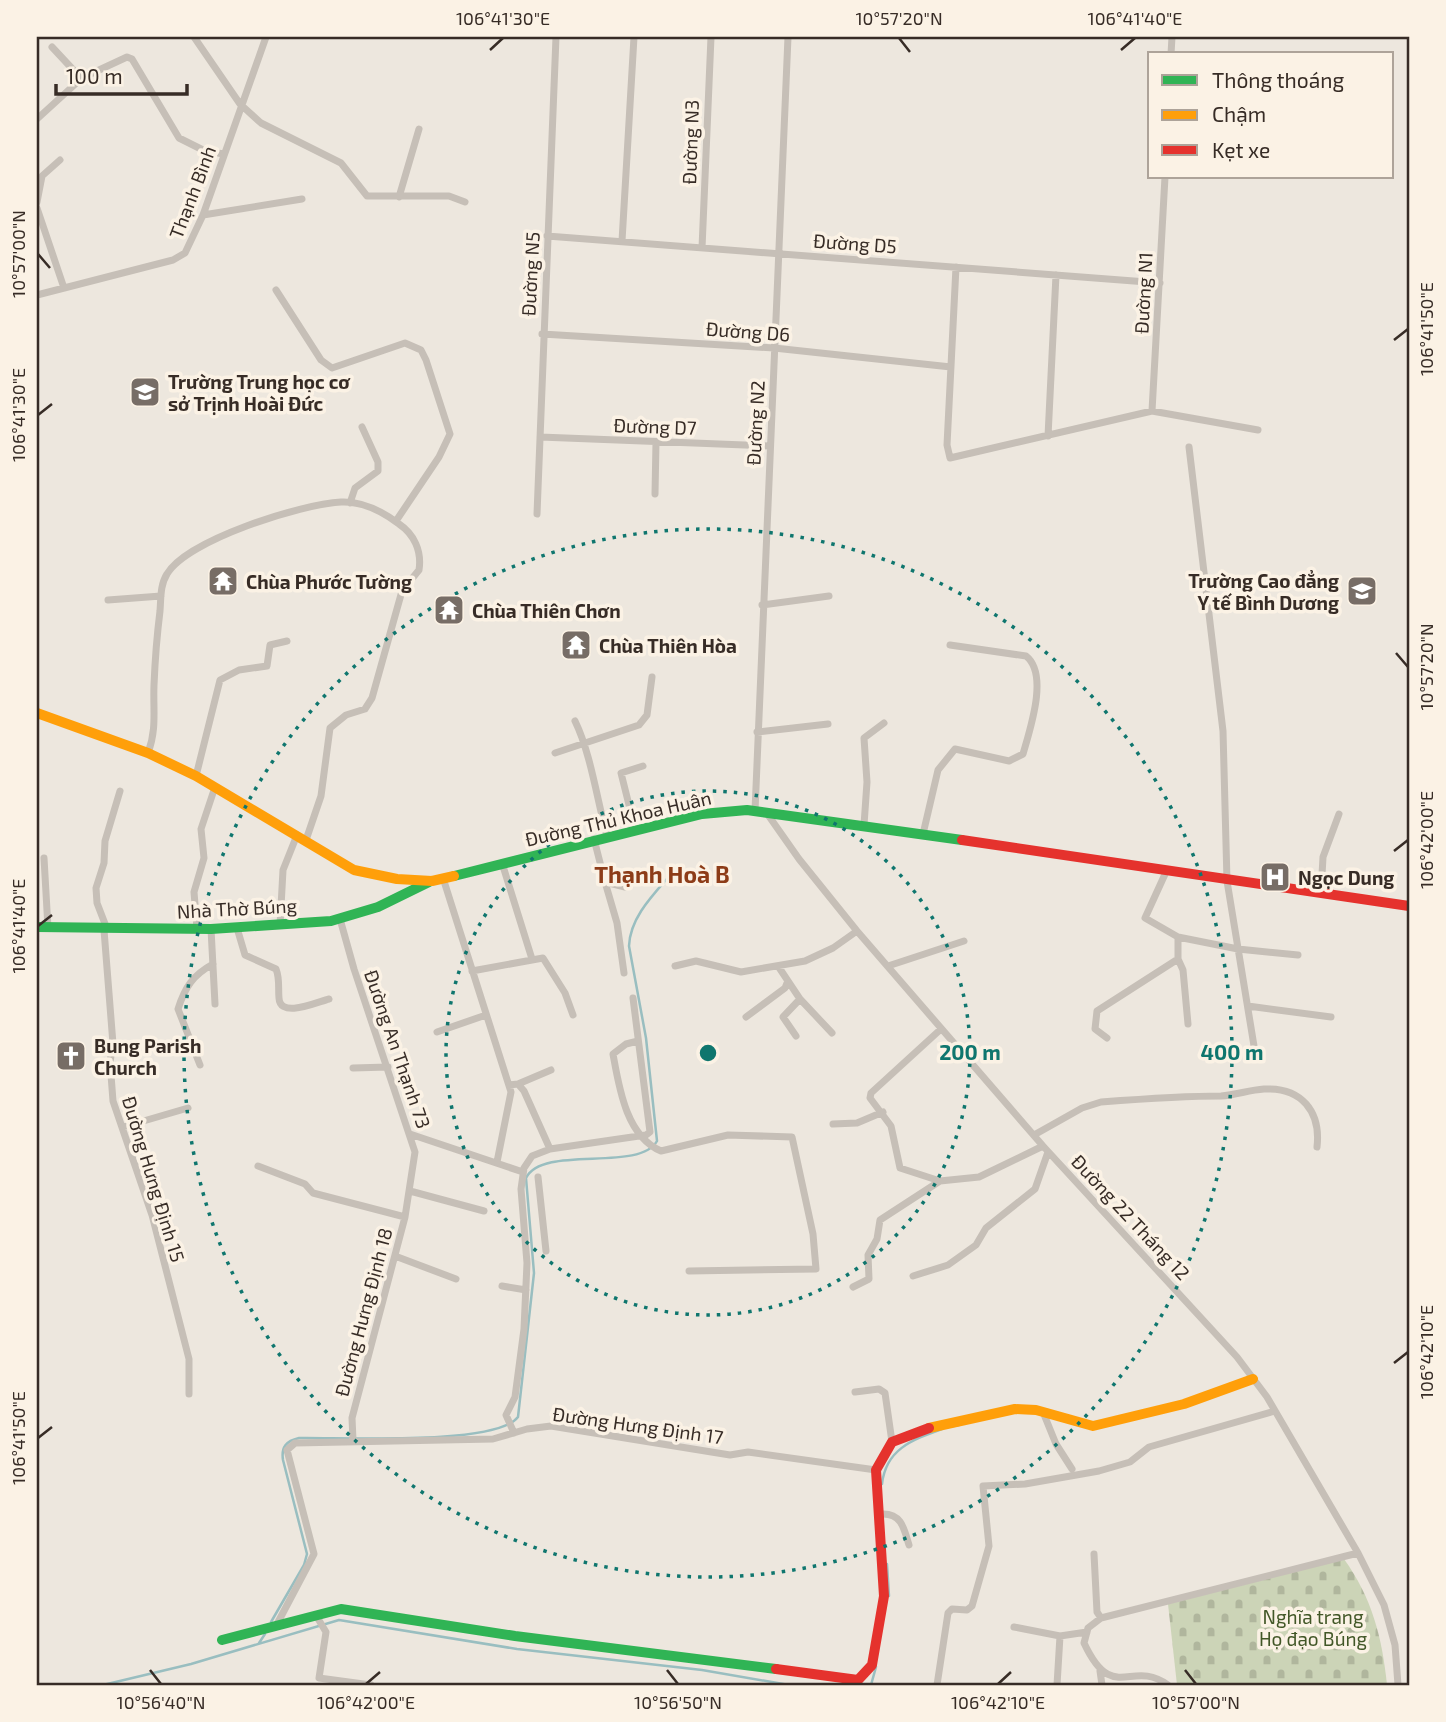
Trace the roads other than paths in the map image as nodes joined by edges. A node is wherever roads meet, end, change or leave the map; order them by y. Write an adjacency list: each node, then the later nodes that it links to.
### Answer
1 (194, 37): 9 (street)
2 (266, 37): 9 (street, Thạnh Bình)
3 (556, 37): 21 (street, Đường N5)
4 (634, 37): 22 (street)
5 (711, 37): 23 (street, Đường N3)
6 (788, 37): 24 (street, Đường N2)
7 (52, 47): 8 (street)
8 (83, 77): 10 (street); 12 (street)
9 (240, 104): 12 (street, Thạnh Bình); 15 (street)
10 (37, 119)
11 (419, 129): 15 (street)
12 (225, 155): 20 (street, Thạnh Bình)
13 (60, 160): 17 (street)
14 (1165, 178): 27 (street, Đường N1)
15 (399, 197): 18 (street)
16 (302, 199): 20 (street)
17 (37, 202)
18 (466, 202)
19 (37, 208): 28 (street)
20 (203, 215): 28 (street, Thạnh Bình)
21 (547, 236): 22 (street, Đường D5); 31 (street, Đường N5)
22 (622, 242): 23 (street, Đường D5)
23 (702, 248): 24 (street, Đường D5)
24 (778, 253): 25 (street, Đường D5); 32 (street, Đường N2)
25 (956, 267): 26 (street, Đường D5); 33 (street)
26 (1056, 275): 27 (street, Đường D5); 37 (street)
27 (1160, 283): 34 (street, Đường N1)
28 (64, 288): 30 (street, Thạnh Bình)
29 (276, 290): 45 (street)
30 (37, 295)
31 (542, 334): 32 (street, Đường D6); 38 (street, Đường N5)
32 (774, 348): 33 (street, Đường D6); 40 (street, Đường N2)
33 (951, 368): 37 (street)
34 (1152, 411): 36 (street); 37 (street)
35 (362, 427): 43 (street)
36 (1258, 430)
37 (1048, 436)
38 (540, 437): 39 (street, Đường D7); 44 (street, Đường N5)
39 (656, 442): 40 (street, Đường D7); 42 (street)
40 (769, 446): 49 (street, Đường N2)
41 (1189, 447): 78 (street)
42 (655, 495)
43 (350, 503): 45 (street); 46 (street)
44 (537, 514)
45 (396, 521): 71 (street)
46 (161, 596): 48 (street); 59 (street)
47 (829, 596): 49 (street)
48 (108, 600)
49 (762, 605): 57 (street, Đường N2)
50 (287, 641): 62 (street)
51 (950, 645): 69 (street)
52 (652, 677): 58 (street)
53 (37, 713): 59 (street, Đường Thủ Khoa Huân)
54 (575, 721): 58 (street)
55 (884, 723): 67 (street)
56 (828, 724): 57 (street)
57 (757, 733): 65 (street, Đường N2)
58 (585, 744): 60 (street); 70 (street)
59 (148, 753): 62 (street, Đường Thủ Khoa Huân)
60 (555, 753)
61 (643, 766): 68 (street)
62 (196, 776): 63 (street, Đường Thủ Khoa Huân)
63 (215, 787): 71 (street, Đường Thủ Khoa Huân); 86 (street)
64 (120, 791): 88 (street, Đường Hưng Định 15)
65 (760, 812): 67 (street, Đường Thủ Khoa Huân); 68 (street, Đường Thủ Khoa Huân); 89 (street, Đường 22 Tháng 12)
66 (1339, 814): 80 (street)
67 (864, 825): 69 (street, Đường Thủ Khoa Huân)
68 (635, 830): 70 (street, Đường Thủ Khoa Huân)
69 (923, 834): 75 (street, Đường Thủ Khoa Huân)
70 (607, 836): 72 (street, Đường Thủ Khoa Huân)
71 (301, 837): 76 (street, Đường Thủ Khoa Huân); 83 (street)
72 (594, 839): 74 (street, Đường Thủ Khoa Huân); 79 (street)
73 (44, 858): 84 (street)
74 (502, 863): 76 (street, Đường Thủ Khoa Huân); 94 (street)
75 (1166, 872): 78 (street, Đường Thủ Khoa Huân); 90 (street)
76 (437, 879): 82 (street, Nhà Thờ Búng); 100 (street)
77 (635, 880): 79 (street)
78 (1227, 881): 80 (street, Đường Thủ Khoa Huân); 92 (street)
79 (605, 882): 101 (street)
80 (1321, 893): 81 (street, Đường Thủ Khoa Huân)
81 (1409, 906)
82 (340, 919): 83 (street, Nhà Thờ Búng); 121 (street, Đường An Thạnh 73)
83 (280, 925): 85 (street, Nhà Thờ Búng)
84 (42, 928): 88 (street, Nhà Thờ Búng)
85 (237, 928): 87 (street, Nhà Thờ Búng); 104 (street)
86 (197, 929): 87 (street, Nhà Thờ Búng); 88 (street, Nhà Thờ Búng)
87 (211, 929): 96 (street)
88 (105, 930): 129 (street, Đường Hưng Định 15)
89 (857, 931): 98 (street); 99 (street, Đường 22 Tháng 12)
90 (1178, 937): 92 (street); 95 (street)
91 (964, 941): 99 (street)
92 (1238, 949): 93 (street); 107 (street)
93 (1298, 955)
94 (532, 959): 100 (street); 109 (street)
95 (1178, 959): 112 (street); 117 (street)
96 (213, 964): 106 (street); 120 (street)
97 (675, 966): 98 (street)
98 (778, 966): 102 (street)
99 (888, 966): 113 (street, Đường 22 Tháng 12)
100 (472, 971): 108 (street)
101 (624, 973)
102 (787, 983): 105 (street); 110 (street)
103 (633, 998): 118 (street)
104 (329, 999)
105 (800, 999): 115 (street); 116 (street)
106 (215, 1004)
107 (1248, 1006): 111 (street); 119 (street)
108 (486, 1015): 114 (street); 125 (street)
109 (573, 1015)
110 (746, 1017)
111 (1331, 1017)
112 (1188, 1024)
113 (941, 1028): 127 (street); 131 (street, Đường 22 Tháng 12)
114 (437, 1032)
115 (832, 1033)
116 (796, 1036)
117 (1107, 1038)
118 (638, 1041): 132 (street); 132 (street)
119 (1255, 1052)
120 (200, 1065)
121 (388, 1067): 122 (street); 130 (street, Đường An Thạnh 73)
122 (353, 1068)
123 (551, 1070): 124 (street)
124 (518, 1084): 125 (street); 134 (street)
125 (509, 1085): 136 (street)
126 (188, 1108): 129 (street)
127 (883, 1112): 128 (street); 140 (street)
128 (833, 1124)
129 (123, 1127): 155 (street, Đường Hưng Định 15)
130 (410, 1134): 136 (street); 142 (street, Đường An Thạnh 73)
131 (1034, 1135): 133 (street); 135 (street, Đường 22 Tháng 12)
132 (638, 1136): 134 (street); 147 (street)
133 (1317, 1147)
134 (550, 1149): 138 (street)
135 (1046, 1149): 140 (street); 148 (street); 153 (street, Đường 22 Tháng 12)
136 (497, 1162): 138 (street)
137 (258, 1166): 144 (street)
138 (523, 1172): 141 (street)
139 (538, 1177): 141 (street)
140 (940, 1181): 151 (street)
141 (528, 1189): 145 (street); 152 (street)
142 (411, 1191): 143 (street); 144 (street, Đường Hưng Định 18)
143 (484, 1211)
144 (405, 1217): 146 (street, Đường Hưng Định 18)
145 (546, 1251)
146 (395, 1256): 149 (street); 159 (street, Đường Hưng Định 18)
147 (689, 1272)
148 (913, 1276)
149 (456, 1279)
150 (502, 1286): 152 (street)
151 (853, 1287)
152 (526, 1290): 158 (street)
153 (1253, 1379): 156 (street, Đường 22 Tháng 12); 157 (street)
154 (856, 1392): 160 (street)
155 (189, 1394)
156 (1275, 1411): 165 (street, Đường 22 Tháng 12); 177 (street)
157 (1043, 1412): 160 (street); 161 (street)
158 (514, 1433): 159 (street, Đường Hưng Định 17); 162 (street, Đường Hưng Định 17)
159 (353, 1440): 169 (street, Đường Hưng Định 17)
160 (892, 1442): 162 (street)
161 (1072, 1469)
162 (876, 1470): 163 (street)
163 (883, 1514): 164 (street); 167 (street)
164 (909, 1545)
165 (1358, 1553): 168 (street); 181 (street, Đường 22 Tháng 12)
166 (1094, 1555): 168 (street)
167 (318, 1618): 169 (street); 175 (street)
168 (1101, 1618): 171 (street)
169 (276, 1626): 173 (street)
170 (1014, 1627): 172 (street)
171 (1087, 1633): 172 (street); 174 (street)
172 (1060, 1636): 178 (street)
173 (222, 1640)
174 (1100, 1670): 179 (street); 180 (street)
175 (318, 1682): 176 (street)
176 (371, 1685)
177 (937, 1685)
178 (1057, 1685)
179 (1102, 1685)
180 (1168, 1685)
181 (1398, 1685)

